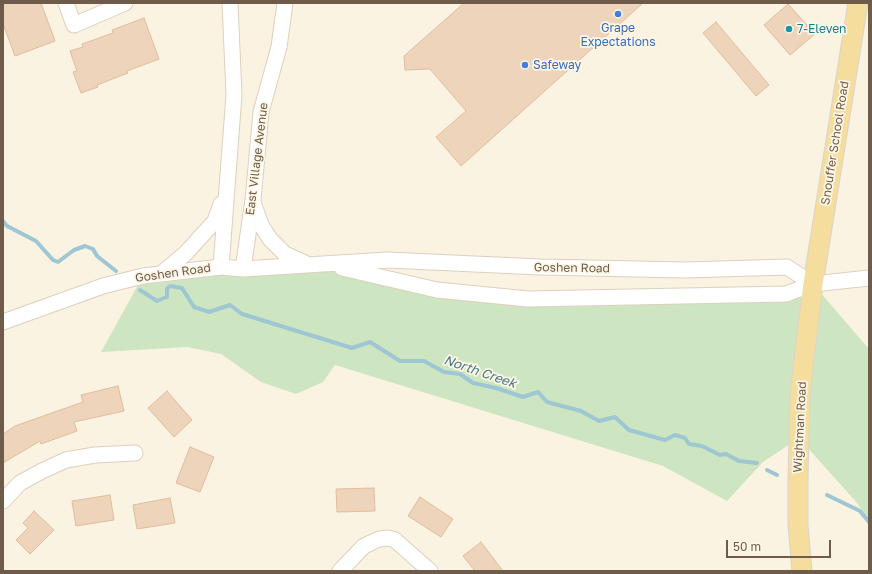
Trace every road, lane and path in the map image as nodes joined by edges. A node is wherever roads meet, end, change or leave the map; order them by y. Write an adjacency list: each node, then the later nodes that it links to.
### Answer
1 (66, 3): 2 (street)
2 (125, 3)
3 (230, 3): 6 (street)
4 (285, 3): 7 (street, East Village Avenue)
5 (858, 3): 14 (main road, Snouffer School Road)
6 (226, 190): 10 (street); 12 (street)
7 (253, 200): 8 (street); 11 (street, East Village Avenue)
8 (306, 264): 9 (street, Goshen Road); 11 (street, Goshen Road)
9 (325, 265): 14 (street, Goshen Road); 14 (street, Goshen Road)
10 (221, 267): 11 (street, Goshen Road); 12 (street, Goshen Road)
11 (243, 269)
12 (161, 274): 15 (street, Goshen Road)
13 (869, 278): 14 (street, Goshen Road)
14 (813, 284): 20 (main road, Wightman Road)
15 (3, 322)
16 (135, 453): 17 (street)
17 (3, 501)
18 (340, 571): 19 (street)
19 (430, 571)
20 (802, 571)

